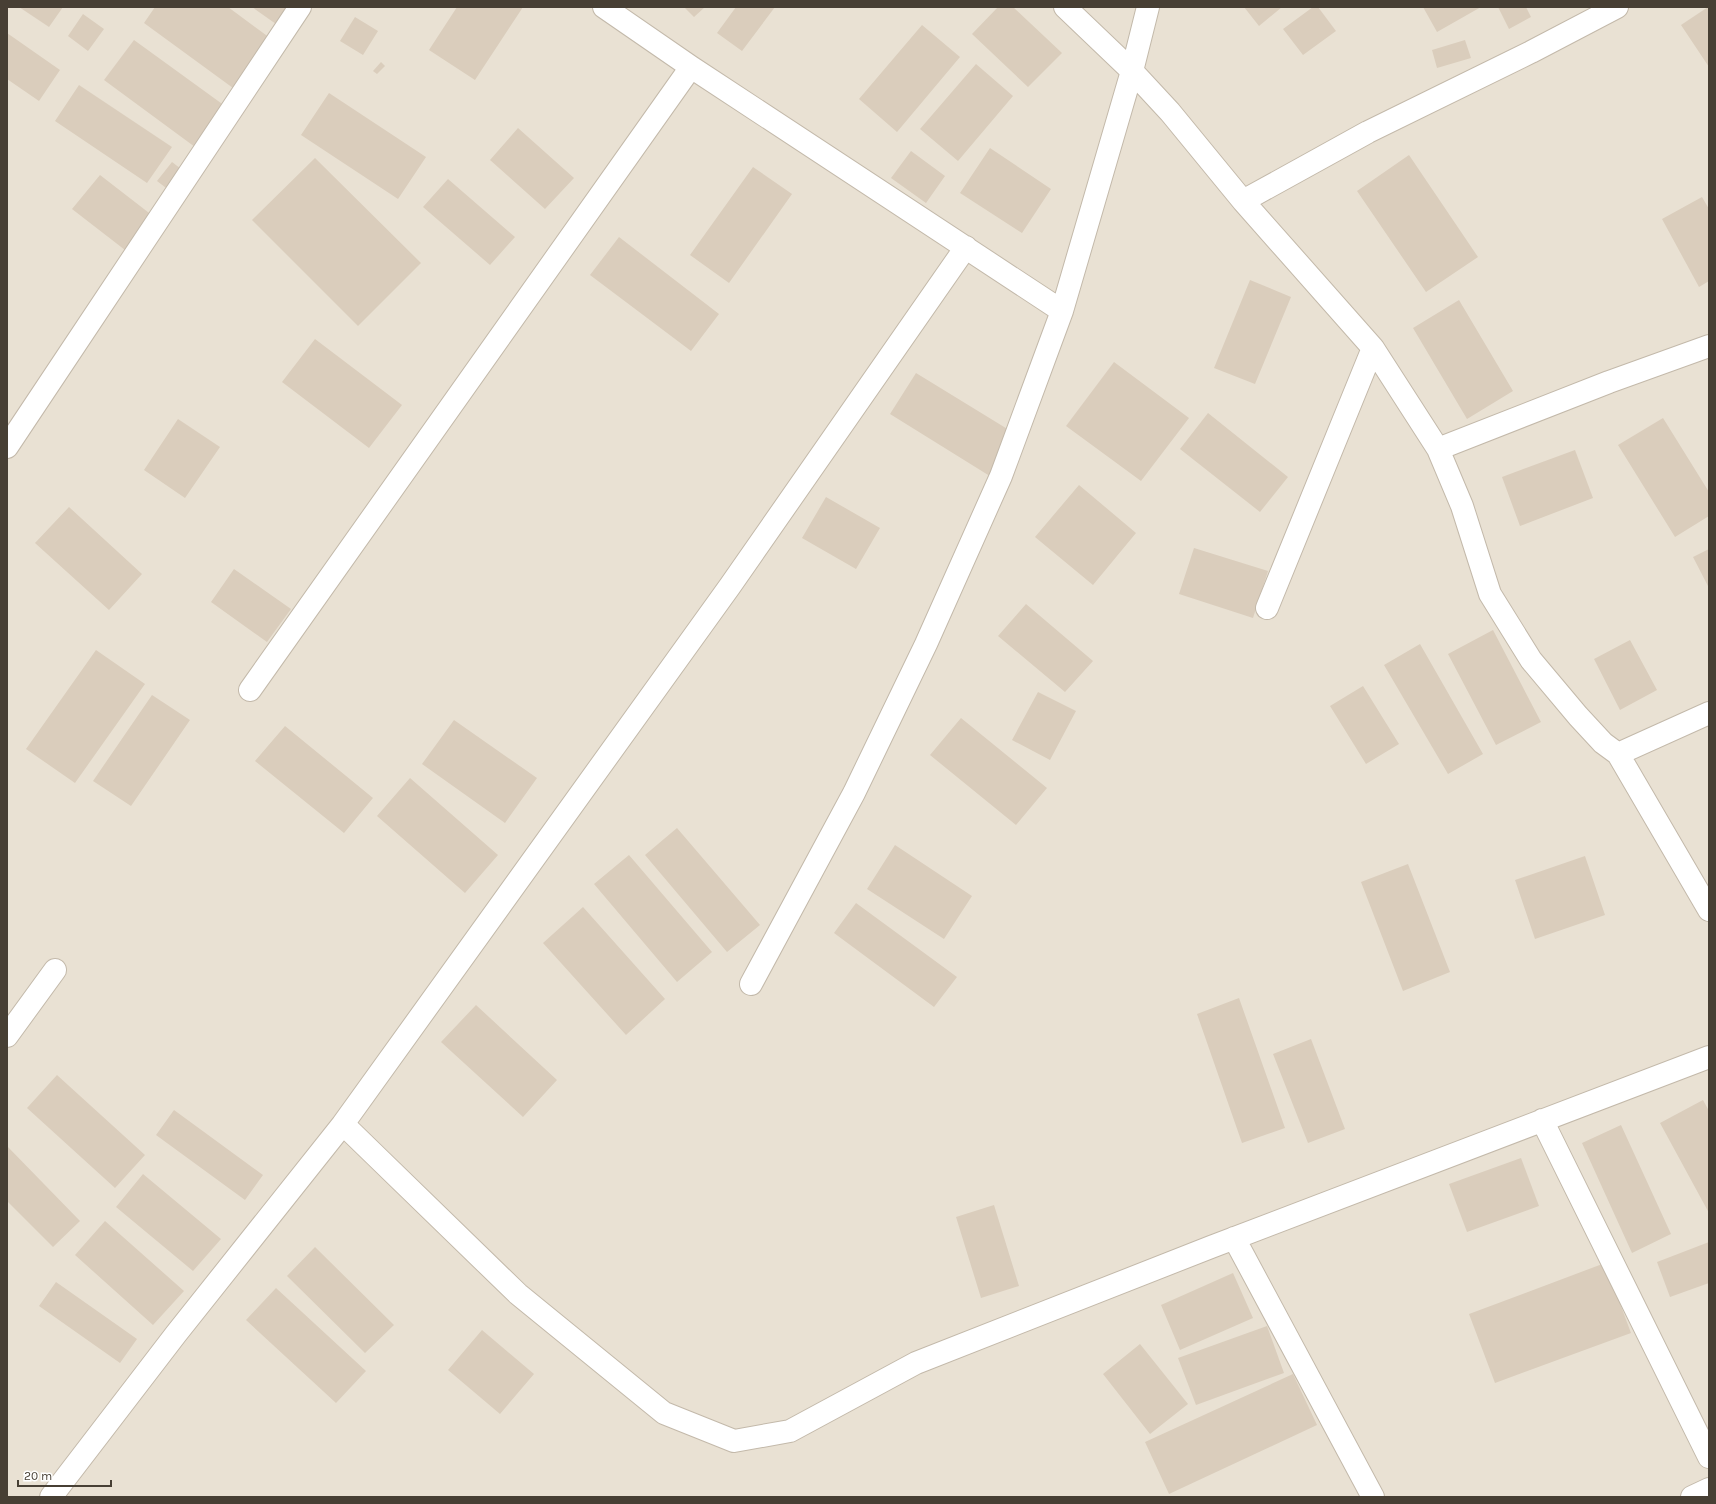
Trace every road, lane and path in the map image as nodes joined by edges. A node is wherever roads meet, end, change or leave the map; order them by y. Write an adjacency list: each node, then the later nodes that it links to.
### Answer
1 (300, 7): 13 (street)
2 (604, 7): 6 (street)
3 (1065, 7): 7 (street)
4 (1148, 7): 7 (street)
5 (1617, 7): 8 (street)
6 (691, 67): 9 (street); 16 (street)
7 (1132, 71): 8 (street); 10 (street)
8 (1243, 201): 12 (street)
9 (966, 247): 10 (street); 25 (street)
10 (1062, 311): 21 (street)
11 (1709, 346): 14 (street)
12 (1373, 348): 14 (street); 15 (street)
13 (7, 447)
14 (1438, 449): 18 (street)
15 (1267, 608)
16 (250, 690)
17 (1709, 713): 18 (street)
18 (1618, 754): 19 (street)
19 (1709, 910)
20 (55, 970): 22 (street)
21 (751, 984)
22 (7, 1036)
23 (1709, 1058): 24 (street)
24 (1542, 1120): 26 (street); 27 (street)
25 (343, 1124): 26 (street); 29 (street)
26 (1234, 1238): 30 (street)
27 (1709, 1457)
28 (1709, 1489): 31 (street)
29 (51, 1497)
30 (1372, 1497)
31 (1692, 1497)

